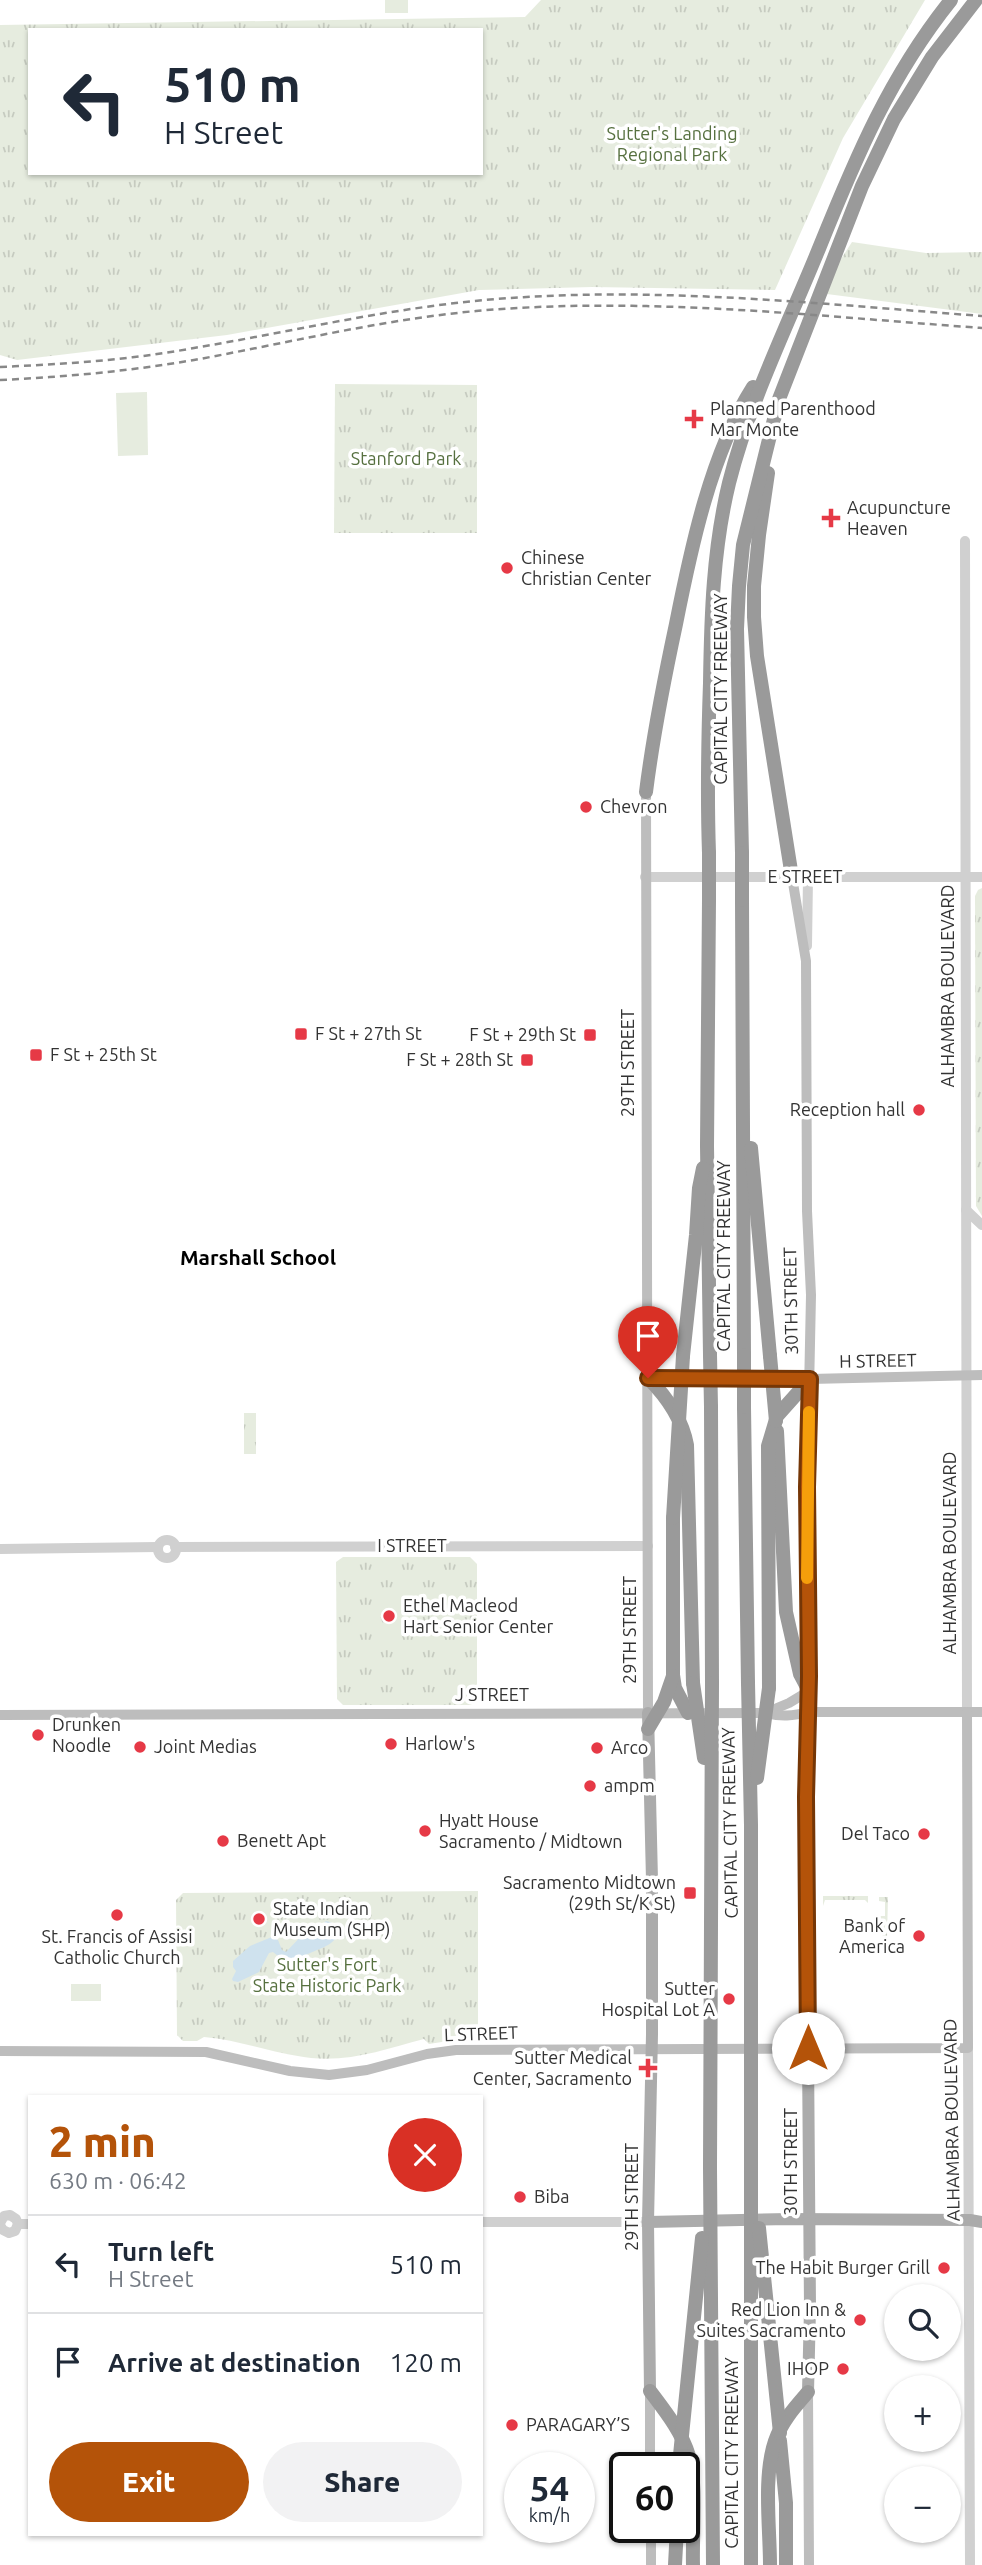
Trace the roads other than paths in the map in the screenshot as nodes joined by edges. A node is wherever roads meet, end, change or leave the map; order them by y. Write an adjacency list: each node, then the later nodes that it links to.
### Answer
1 (951, 0): 4 (highway, CAPITAL CITY FREEWAY)
2 (976, 0): 3 (highway, CAPITAL CITY FREEWAY)
3 (804, 332): 8 (highway); 13 (highway, CAPITAL CITY FREEWAY, bridge)
4 (768, 365): 6 (highway); 16 (highway, CAPITAL CITY FREEWAY, bridge)
5 (965, 541): 10 (street, ALHAMBRA BOULEVARD)
6 (646, 792): 7 (main road, 29TH STREET)
7 (645, 877): 8 (street, E STREET); 19 (main road, 29TH STREET)
8 (792, 877): 9 (street, E STREET); 12 (main road)
9 (808, 877): 10 (street, E STREET); 12 (street, 30TH STREET)
10 (966, 877): 11 (street, E STREET); 14 (street, ALHAMBRA BOULEVARD)
11 (982, 877)
12 (806, 961): 20 (main road, 30TH STREET)
13 (750, 1188): 24 (highway, bridge); 34 (highway, CAPITAL CITY FREEWAY, bridge)
14 (966, 1210): 15 (street); 17 (street, ALHAMBRA BOULEVARD)
15 (982, 1225)
16 (703, 1235): 23 (highway, bridge); 33 (highway, CAPITAL CITY FREEWAY, bridge)
17 (967, 1375): 18 (main road, H STREET); 20 (main road, H STREET); 26 (street, ALHAMBRA BOULEVARD)
18 (982, 1375)
19 (648, 1378): 20 (main road, H STREET); 21 (main road, 29TH STREET); 33 (highway, bridge)
20 (810, 1379): 24 (main road, 30TH STREET); 34 (highway, bridge)
21 (648, 1546): 22 (street, I STREET); 28 (main road, 29TH STREET)
22 (0, 1549)
23 (673, 1675): 28 (highway); 29 (highway)
24 (809, 1691): 25 (main road, 30TH STREET); 30 (main road)
25 (809, 1712): 26 (main road, J STREET); 30 (main road, J STREET); 35 (main road, 30TH STREET)
26 (967, 1712): 27 (main road, J STREET); 36 (main road, ALHAMBRA BOULEVARD)
27 (982, 1712)
28 (653, 1713): 29 (main road, J STREET); 31 (main road, J STREET); 32 (highway)
29 (688, 1713): 30 (main road, J STREET)
30 (765, 1713)
31 (0, 1715)
32 (648, 1729): 37 (main road, 29TH STREET)
33 (710, 1796): 40 (highway, CAPITAL CITY FREEWAY, bridge)
34 (751, 1825): 39 (highway, CAPITAL CITY FREEWAY, bridge)
35 (808, 2048): 36 (main road, L STREET); 37 (main road, L STREET); 41 (main road, 30TH STREET)
36 (968, 2048): 42 (street, ALHAMBRA BOULEVARD)
37 (652, 2049): 38 (main road, L STREET); 44 (main road, 29TH STREET)
38 (0, 2052)
39 (751, 2160): 57 (highway, CAPITAL CITY FREEWAY, bridge); 59 (highway, bridge)
40 (710, 2167): 50 (highway, bridge); 56 (highway, CAPITAL CITY FREEWAY, bridge)
41 (808, 2219): 42 (main road); 44 (main road); 48 (main road, 30TH STREET)
42 (976, 2221): 61 (street, ALHAMBRA BOULEVARD)
43 (483, 2222): 44 (street)
44 (648, 2222): 47 (main road, 29TH STREET)
45 (0, 2224): 46 (street)
46 (28, 2224)
47 (650, 2391): 49 (main road, 29TH STREET); 55 (highway)
48 (808, 2392): 58 (highway); 60 (main road, 30TH STREET)
49 (650, 2452)
50 (681, 2452)
51 (650, 2543): 53 (main road)
52 (676, 2543): 54 (highway)
53 (651, 2565)
54 (675, 2565)
55 (693, 2565)
56 (713, 2565)
57 (751, 2565)
58 (770, 2565)
59 (786, 2565)
60 (809, 2565)
61 (970, 2565)

